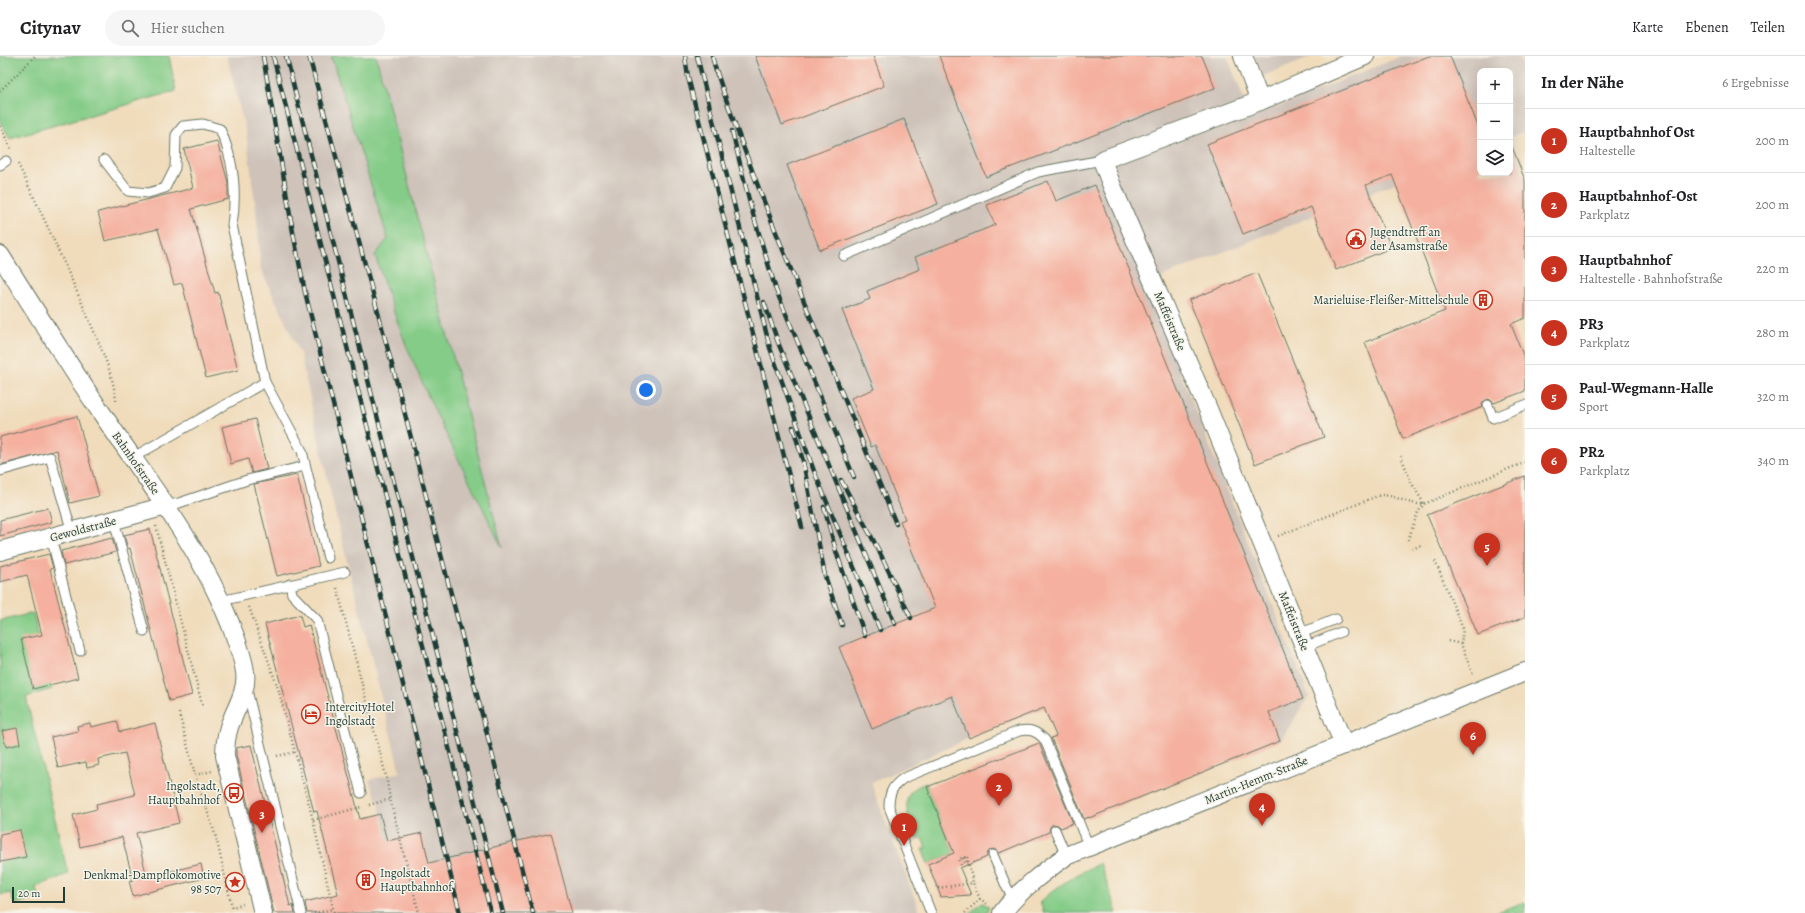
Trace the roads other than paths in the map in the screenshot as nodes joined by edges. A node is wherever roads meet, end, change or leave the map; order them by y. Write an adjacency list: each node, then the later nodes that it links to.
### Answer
1 (1243, 56): 3 (street)
2 (1365, 56): 3 (street)
3 (1260, 101): 5 (street)
4 (104, 160): 8 (lane)
5 (1102, 160): 7 (lane); 26 (street, Maffeistraße)
6 (0, 254): 11 (street, Bahnhofstraße)
7 (844, 256)
8 (265, 382): 11 (lane); 12 (lane)
9 (1488, 405): 10 (lane)
10 (1525, 405)
11 (132, 458): 14 (street, Bahnhofstraße)
12 (305, 466): 14 (lane); 19 (lane)
13 (0, 470): 16 (lane)
14 (166, 506): 15 (street, Gewoldstraße); 22 (street, Bahnhofstraße)
15 (114, 521): 16 (street, Gewoldstraße); 24 (lane)
16 (72, 532): 17 (street, Gewoldstraße)
17 (51, 537): 18 (street, Gewoldstraße); 27 (lane)
18 (0, 551)
19 (328, 558)
20 (345, 572): 21 (lane)
21 (290, 584): 22 (lane); 31 (lane)
22 (221, 601): 29 (street, Bahnhofstraße)
23 (1336, 619): 26 (lane)
24 (144, 631)
25 (1341, 632): 26 (lane)
26 (1302, 641): 30 (street, Maffeistraße)
27 (80, 651)
28 (1525, 672): 30 (street, Martin-Hemm-Straße)
29 (245, 682): 37 (street, Bahnhofstraße); 38 (lane, Bahnhofstraße)
30 (1344, 745): 33 (street, Martin-Hemm-Straße)
31 (361, 793)
32 (1055, 830): 35 (lane)
33 (1089, 847): 35 (street, Martin-Hemm-Straße); 39 (lane)
34 (993, 855): 36 (lane)
35 (1066, 856): 36 (street, Martin-Hemm-Straße)
36 (1014, 898): 40 (street, Martin-Hemm-Straße)
37 (263, 913)
38 (301, 913)
39 (931, 913)
40 (1002, 913)

